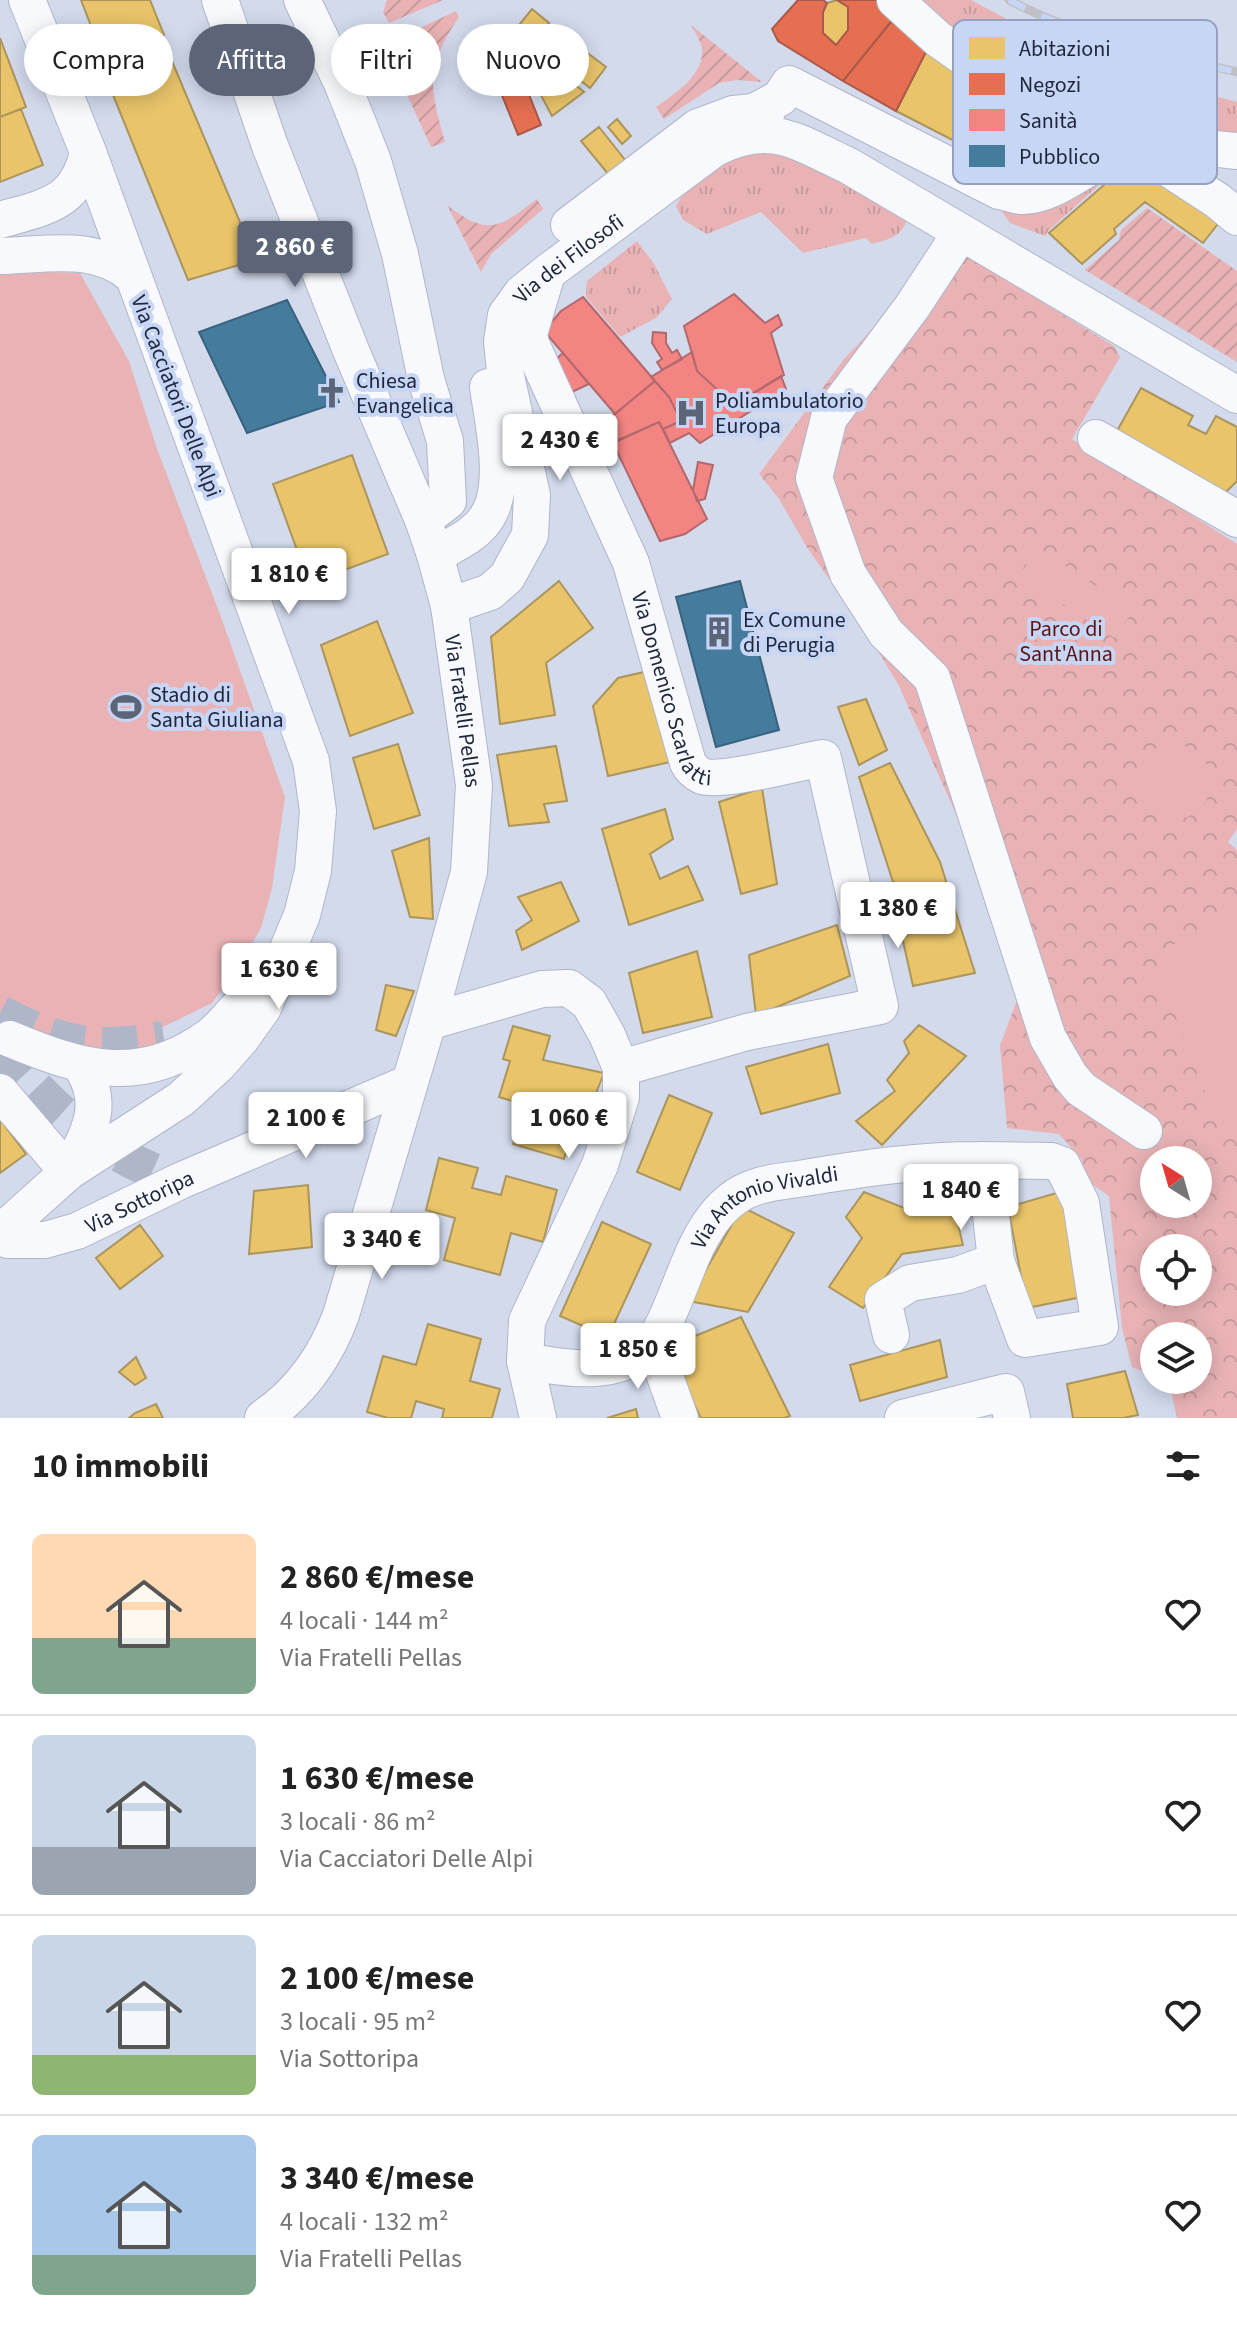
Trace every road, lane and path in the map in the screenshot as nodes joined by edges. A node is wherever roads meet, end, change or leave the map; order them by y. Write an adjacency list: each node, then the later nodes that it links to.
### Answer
1 (27, 0): 9 (street, Via Cacciatori Delle Alpi)
2 (220, 0): 25 (street, Via Fratelli Pellas)
3 (302, 0): 25 (street)
4 (895, 0): 5 (street)
5 (953, 50)
6 (754, 112): 10 (street, Via dei Filosofi); 11 (street, Via dei Filosofi); 12 (street)
7 (1217, 150): 8 (street)
8 (1237, 151)
9 (88, 152): 17 (street); 21 (street, Via Cacciatori Delle Alpi)
10 (657, 160): 11 (street, Via dei Filosofi); 20 (street, Via dei Filosofi); 26 (street, Via dei Filosofi)
11 (849, 166): 22 (street, Via dei Filosofi)
12 (953, 168)
13 (985, 184): 14 (street)
14 (1059, 184)
15 (1198, 184): 16 (street)
16 (1231, 203)
17 (0, 220)
18 (954, 243): 37 (street)
19 (0, 256): 21 (street)
20 (548, 272): 27 (street, Via dei Filosofi); 34 (street, Via Domenico Scarlatti)
21 (132, 275): 28 (street, Via Cacciatori Delle Alpi)
22 (1237, 395)
23 (1096, 438): 24 (street)
24 (1237, 519)
25 (423, 520): 26 (street, Via Fratelli Pellas)
26 (435, 555): 27 (street, Via Fratelli Pellas)
27 (449, 606): 30 (street, Via Fratelli Pellas)
28 (282, 963): 29 (street); 39 (street, Via Cacciatori Delle Alpi)
29 (231, 1013): 32 (street); 33 (street)
30 (428, 1022): 34 (street); 35 (street, Via Fratelli Pellas)
31 (10, 1039): 33 (street)
32 (164, 1039)
33 (81, 1066): 39 (street)
34 (621, 1068): 44 (street)
35 (409, 1083): 40 (street, Via Sottoripa); 45 (street, Via Fratelli Pellas)
36 (0, 1092): 39 (street)
37 (1144, 1131)
38 (980, 1160): 41 (street, Via Antonio Vivaldi); 41 (street, Via Antonio Vivaldi); 43 (street, Via Antonio Vivaldi)
39 (68, 1172): 40 (street)
40 (1, 1232)
41 (996, 1261): 42 (street)
42 (891, 1335)
43 (653, 1343): 44 (street); 47 (street)
44 (525, 1361): 46 (street)
45 (263, 1418)
46 (538, 1418)
47 (680, 1418)
48 (903, 1418): 49 (street)
49 (1012, 1418)

